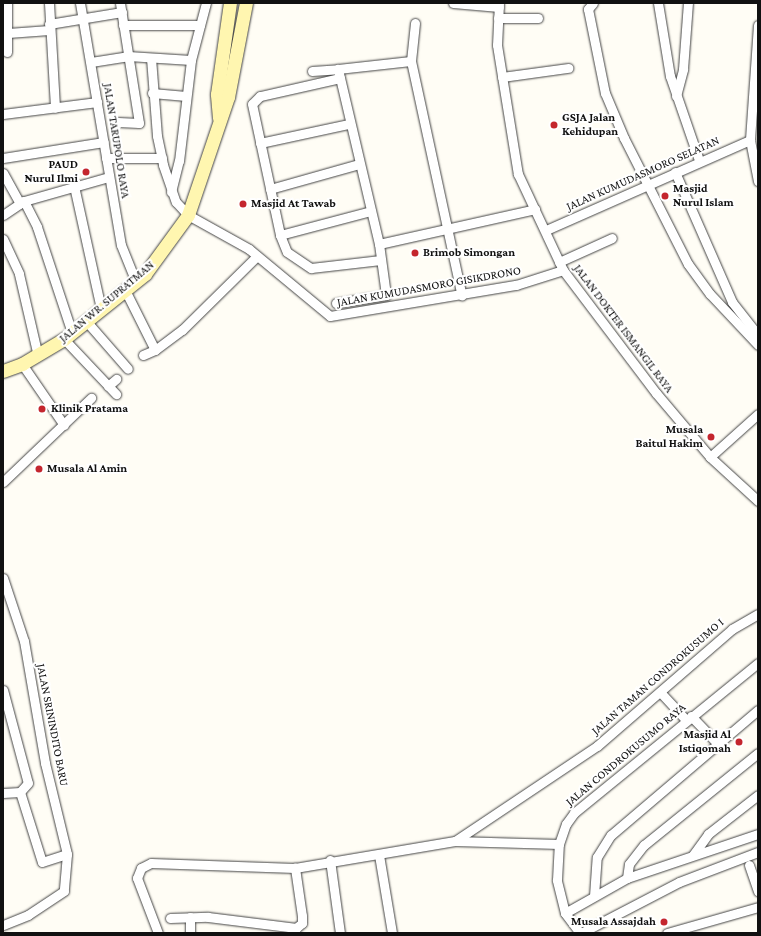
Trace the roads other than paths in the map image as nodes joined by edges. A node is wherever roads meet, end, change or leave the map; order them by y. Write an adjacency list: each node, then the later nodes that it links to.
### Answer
1 (7, 3): 23 (street)
2 (49, 3): 22 (street)
3 (80, 3): 17 (street, JALAN TARUPOLO RAYA)
4 (120, 3): 14 (street)
5 (206, 3): 21 (street)
6 (230, 3): 41 (main road, JALAN WR. SUPRATMAN)
7 (246, 3): 37 (main road, JALAN WR. SUPRATMAN)
8 (251, 3): 37 (street)
9 (453, 3): 13 (street)
10 (593, 3): 56 (street)
11 (658, 3): 36 (street)
12 (688, 3): 36 (street)
13 (499, 5): 15 (street, JALAN DOKTER ISMANGIL RAYA)
14 (122, 12): 17 (street); 19 (street)
15 (498, 18): 16 (street); 33 (street, JALAN DOKTER ISMANGIL RAYA)
16 (538, 18)
17 (83, 19): 22 (street); 29 (street, JALAN TARUPOLO RAYA)
18 (415, 23): 28 (street)
19 (123, 25): 21 (street); 25 (street)
20 (758, 25): 44 (street)
21 (200, 26): 27 (street)
22 (49, 27): 23 (street); 39 (street)
23 (8, 33): 24 (street)
24 (7, 52)
25 (128, 56): 26 (street); 29 (street); 42 (street)
26 (151, 58): 27 (street); 34 (street)
27 (191, 60): 35 (street)
28 (410, 61): 32 (street); 65 (street)
29 (91, 62): 38 (street, JALAN TARUPOLO RAYA)
30 (568, 68): 33 (street)
31 (312, 72): 32 (street)
32 (339, 74): 43 (street); 46 (street)
33 (502, 77): 61 (street, JALAN DOKTER ISMANGIL RAYA)
34 (152, 93): 35 (street); 49 (street)
35 (186, 96): 59 (street)
36 (676, 96): 50 (street)
37 (228, 97): 41 (main road, JALAN WR. SUPRATMAN)
38 (97, 102): 39 (street); 45 (street, JALAN TARUPOLO RAYA)
39 (55, 108): 40 (street)
40 (3, 114)
41 (218, 118): 64 (main road, JALAN WR. SUPRATMAN)
42 (118, 122)
43 (349, 124): 46 (street); 51 (street)
44 (750, 140): 50 (street, JALAN KUMUDASMORO SELATAN); 55 (street)
45 (104, 142): 47 (street); 48 (street, JALAN TARUPOLO RAYA)
46 (260, 143): 58 (street)
47 (3, 158)
48 (106, 158): 49 (street); 54 (street, JALAN TARUPOLO RAYA)
49 (162, 158): 59 (street)
50 (699, 160): 52 (street, JALAN KUMUDASMORO SELATAN)
51 (359, 164): 58 (street); 62 (street)
52 (675, 172): 56 (street, JALAN KUMUDASMORO SELATAN); 82 (street)
53 (3, 173): 60 (street)
54 (109, 177): 57 (street); 74 (street, JALAN TARUPOLO RAYA)
55 (758, 181)
56 (648, 183): 66 (street, JALAN KUMUDASMORO SELATAN); 84 (street)
57 (74, 186): 60 (street); 80 (street)
58 (270, 189): 67 (street)
59 (171, 192): 64 (street)
60 (22, 202): 63 (street); 83 (street)
61 (535, 209): 65 (street); 66 (street, JALAN DOKTER ISMANGIL RAYA)
62 (371, 211): 67 (street); 70 (street)
63 (3, 215)
64 (188, 215): 71 (street, JALAN KUMUDASMORO GISIKDRONO); 74 (main road, JALAN WR. SUPRATMAN)
65 (449, 228): 70 (street); 77 (street)
66 (546, 230): 73 (street, JALAN DOKTER ISMANGIL RAYA)
67 (280, 235): 72 (street)
68 (612, 238): 73 (street, JALAN KUMUDASMORO GISIKDRONO)
69 (3, 239): 87 (street)
70 (379, 244): 72 (street)
71 (257, 256): 79 (street, JALAN KUMUDASMORO GISIKDRONO); 85 (street)
72 (381, 260): 76 (street)
73 (561, 266): 77 (street, JALAN KUMUDASMORO GISIKDRONO); 97 (street, JALAN DOKTER ISMANGIL RAYA)
74 (136, 282): 75 (main road, JALAN WR. SUPRATMAN)
75 (125, 290): 80 (main road, JALAN WR. SUPRATMAN); 85 (street)
76 (386, 295): 78 (street); 79 (street)
77 (462, 296): 79 (street, JALAN KUMUDASMORO GISIKDRONO)
78 (336, 303)
79 (388, 308)
80 (101, 309): 81 (main road, JALAN WR. SUPRATMAN)
81 (87, 322): 83 (main road, JALAN WR. SUPRATMAN); 89 (street)
82 (758, 335)
83 (68, 336): 87 (main road, JALAN WR. SUPRATMAN); 92 (street)
84 (758, 345)
85 (155, 350): 86 (street)
86 (143, 355)
87 (38, 356): 88 (main road, JALAN WR. SUPRATMAN)
88 (22, 364): 90 (main road, JALAN WR. SUPRATMAN); 96 (street)
89 (128, 369)
90 (3, 371)
91 (116, 379): 92 (street)
92 (108, 386): 93 (street)
93 (116, 394)
94 (91, 398): 96 (street)
95 (758, 414): 97 (street)
96 (64, 425): 98 (street)
97 (710, 457): 99 (street, JALAN DOKTER ISMANGIL RAYA)
98 (3, 482)
99 (758, 501)
100 (3, 578): 116 (street, JALAN SRININDITO BARU)
101 (758, 614): 104 (street, JALAN TAMAN CONDROKUSUMO I)
102 (758, 663): 106 (street, JALAN CONDROKUSUMO RAYA)
103 (3, 690): 110 (street)
104 (661, 693): 106 (street); 113 (street, JALAN TAMAN CONDROKUSUMO I)
105 (758, 710): 107 (street)
106 (688, 718): 107 (street); 114 (street, JALAN CONDROKUSUMO RAYA)
107 (718, 744): 124 (street)
108 (758, 753): 122 (street)
109 (3, 792): 110 (street)
110 (20, 792): 116 (street)
111 (758, 795): 118 (street)
112 (758, 834): 118 (street)
113 (455, 841): 114 (street); 117 (street)
114 (559, 844): 126 (street, JALAN CONDROKUSUMO RAYA)
115 (758, 852): 134 (street)
116 (67, 854): 129 (street, JALAN SRININDITO BARU)
117 (379, 855): 119 (street); 133 (street)
118 (693, 855): 122 (street)
119 (330, 860): 121 (street); 132 (street)
120 (749, 866): 123 (street)
121 (295, 868): 127 (street); 130 (street)
122 (627, 878): 124 (street)
123 (758, 891)
124 (594, 896): 126 (street)
125 (758, 907): 135 (street)
126 (565, 913): 134 (street, JALAN CONDROKUSUMO RAYA)
127 (190, 917): 128 (street); 131 (street)
128 (170, 918)
129 (3, 925)
130 (158, 933)
131 (190, 933)
132 (340, 933)
133 (392, 933)
134 (581, 933)
135 (667, 933)

